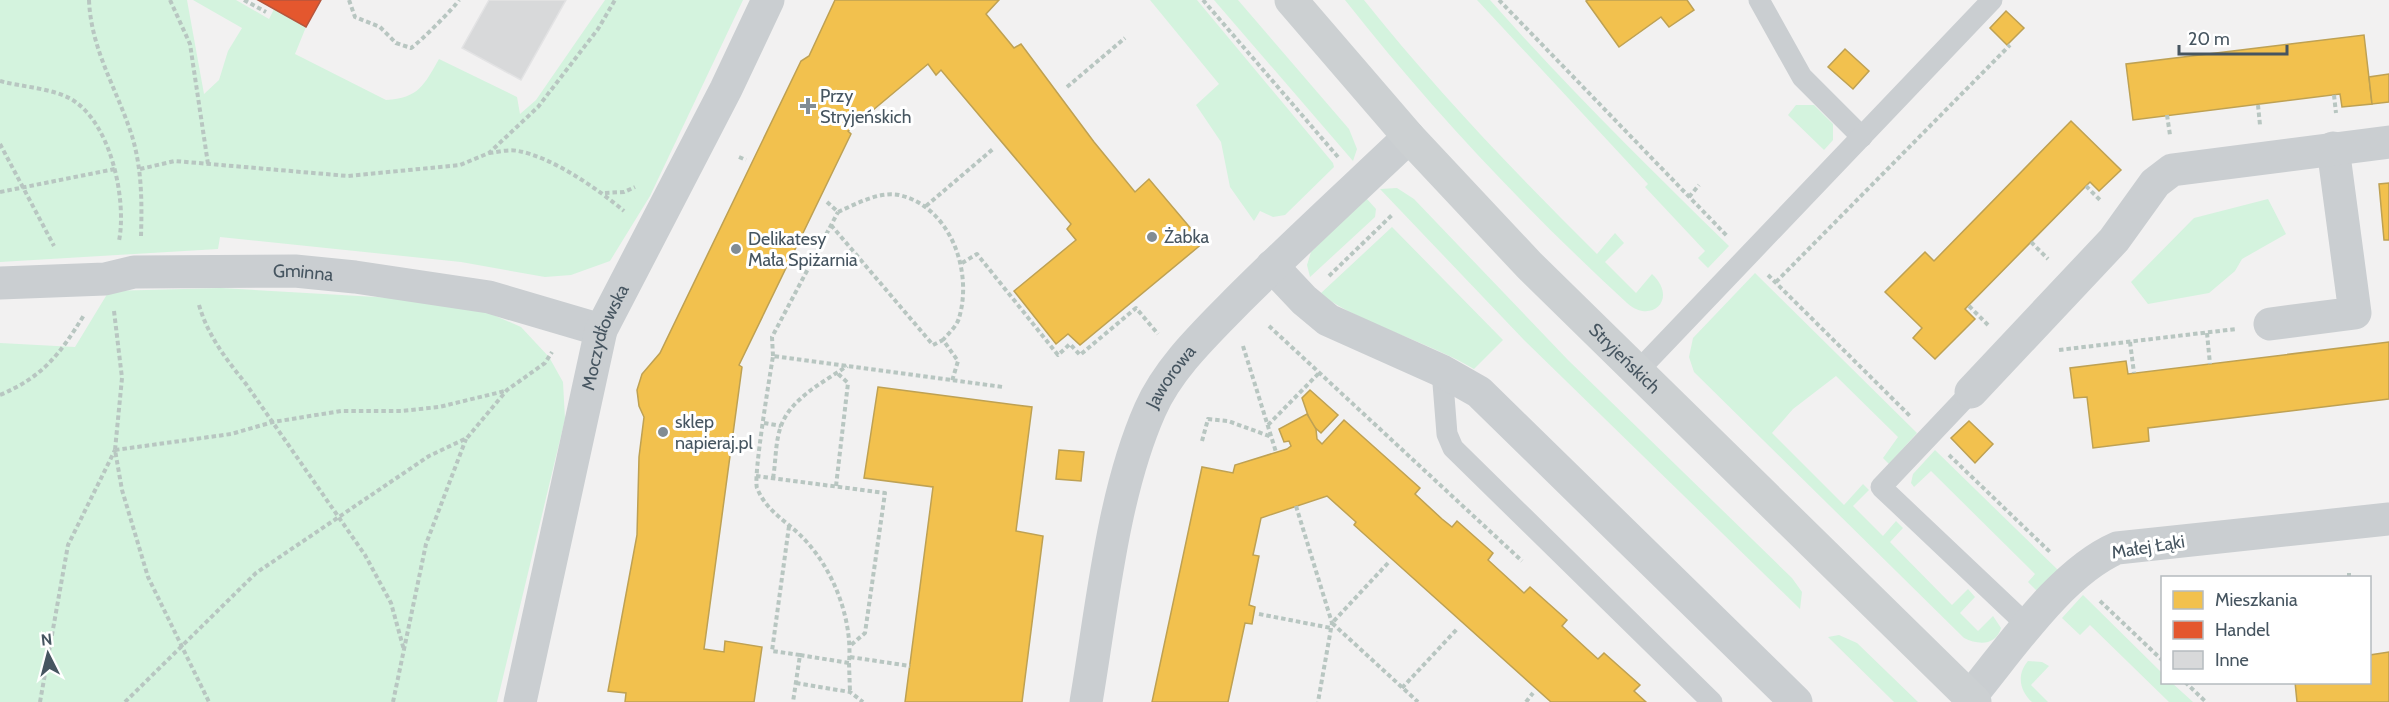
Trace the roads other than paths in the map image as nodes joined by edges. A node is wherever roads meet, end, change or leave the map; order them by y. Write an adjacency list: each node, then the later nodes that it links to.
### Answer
1 (768, 0): 12 (street, Moczydłowska)
2 (1291, 0): 6 (street, Stryjeńskich)
3 (1759, 0): 5 (lane)
4 (1992, 0): 5 (lane)
5 (1862, 136): 14 (lane)
6 (1409, 137): 9 (street, Jaworowa); 14 (street, Stryjeńskich)
7 (2389, 142): 8 (street)
8 (2333, 148): 11 (street); 15 (street)
9 (1272, 266): 13 (street); 20 (street, Jaworowa)
10 (0, 283): 12 (street, Gminna)
11 (2270, 324)
12 (601, 330): 19 (street, Moczydłowska)
13 (1442, 371): 21 (lane); 22 (street)
14 (1637, 372): 18 (street, Stryjeńskich)
15 (1971, 392): 17 (lane)
16 (2389, 519): 17 (street, Małej Łąki)
17 (2028, 627): 18 (street, Małej Łąki)
18 (1972, 700)
19 (520, 702)
20 (1086, 702)
21 (1712, 702)
22 (1796, 702)

